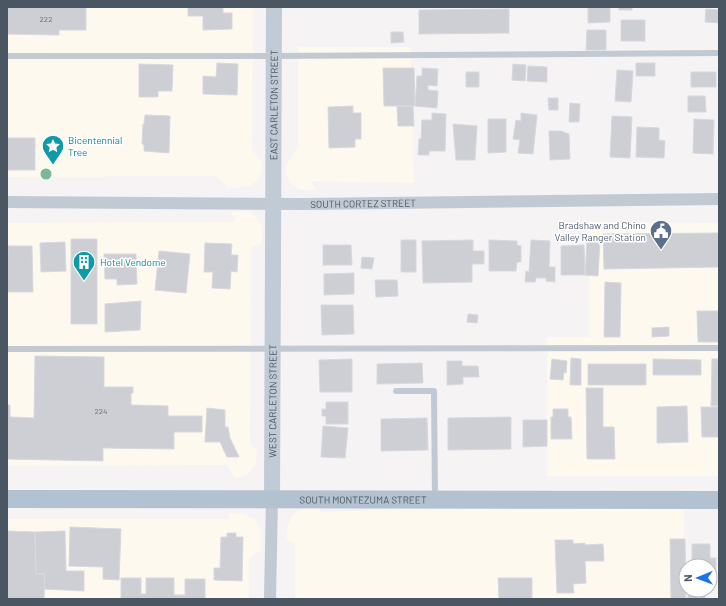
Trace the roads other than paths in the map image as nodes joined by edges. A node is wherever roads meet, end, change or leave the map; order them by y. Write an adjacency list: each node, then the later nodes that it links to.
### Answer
1 (274, 7): 4 (street, EAST CARLETON STREET)
2 (719, 53): 4 (lane)
3 (7, 56): 4 (lane)
4 (273, 56): 7 (street, EAST CARLETON STREET)
5 (719, 199): 7 (street, SOUTH CORTEZ STREET)
6 (7, 202): 7 (street, SOUTH CORTEZ STREET)
7 (273, 203): 10 (street, WEST CARLETON STREET)
8 (719, 348): 10 (lane)
9 (7, 349): 10 (lane)
10 (272, 349): 13 (street, WEST CARLETON STREET)
11 (396, 391): 14 (lane)
12 (7, 499): 13 (main road, SOUTH MONTEZUMA STREET)
13 (272, 500): 14 (main road, SOUTH MONTEZUMA STREET); 16 (street, WEST CARLETON STREET)
14 (435, 500): 15 (main road, SOUTH MONTEZUMA STREET)
15 (719, 500)
16 (270, 599)

